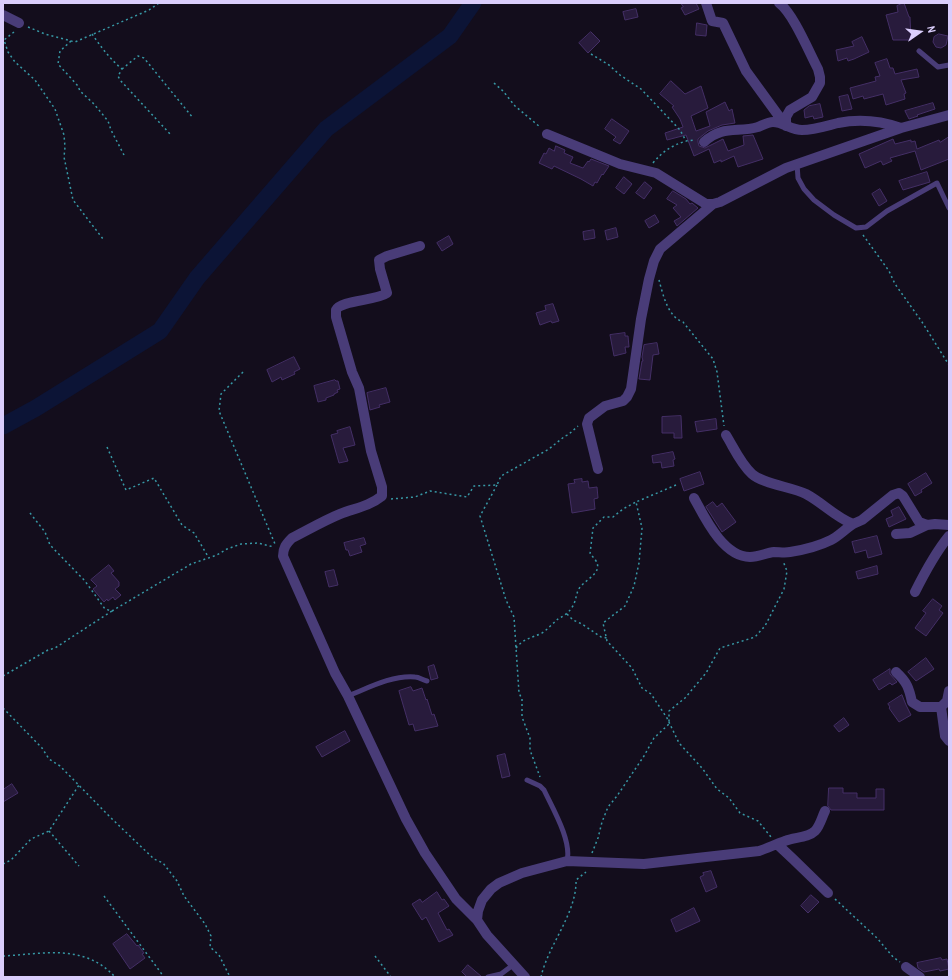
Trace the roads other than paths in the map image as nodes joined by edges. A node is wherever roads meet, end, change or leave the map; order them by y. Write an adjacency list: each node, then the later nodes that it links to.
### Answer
1 (706, 3): 8 (street)
2 (779, 3): 8 (street)
3 (3, 15): 4 (street)
4 (19, 23)
5 (919, 50): 6 (lane)
6 (949, 66)
7 (949, 114): 9 (street)
8 (786, 126): 9 (street); 11 (street)
9 (901, 128): 12 (street)
10 (547, 134): 13 (street)
11 (704, 142)
12 (797, 163): 13 (street); 14 (lane)
13 (713, 204): 17 (street)
14 (949, 208)
15 (420, 246): 28 (street)
16 (726, 435): 19 (street)
17 (598, 469)
18 (694, 498): 19 (street)
19 (853, 524): 20 (street)
20 (927, 525): 21 (street); 22 (street)
21 (949, 525)
22 (896, 534)
23 (949, 536): 24 (street)
24 (915, 592)
25 (896, 672): 29 (street)
26 (427, 681): 28 (lane)
27 (949, 691): 29 (street)
28 (348, 696): 36 (street)
29 (941, 707): 30 (street)
30 (949, 741)
31 (527, 780): 34 (lane)
32 (825, 811): 33 (street)
33 (777, 844): 34 (street); 35 (street)
34 (567, 861): 36 (street)
35 (828, 893)
36 (477, 920): 37 (street)
37 (513, 965): 39 (lane); 40 (street)
38 (906, 966): 41 (street)
39 (488, 977)
40 (525, 977)
41 (920, 977)

